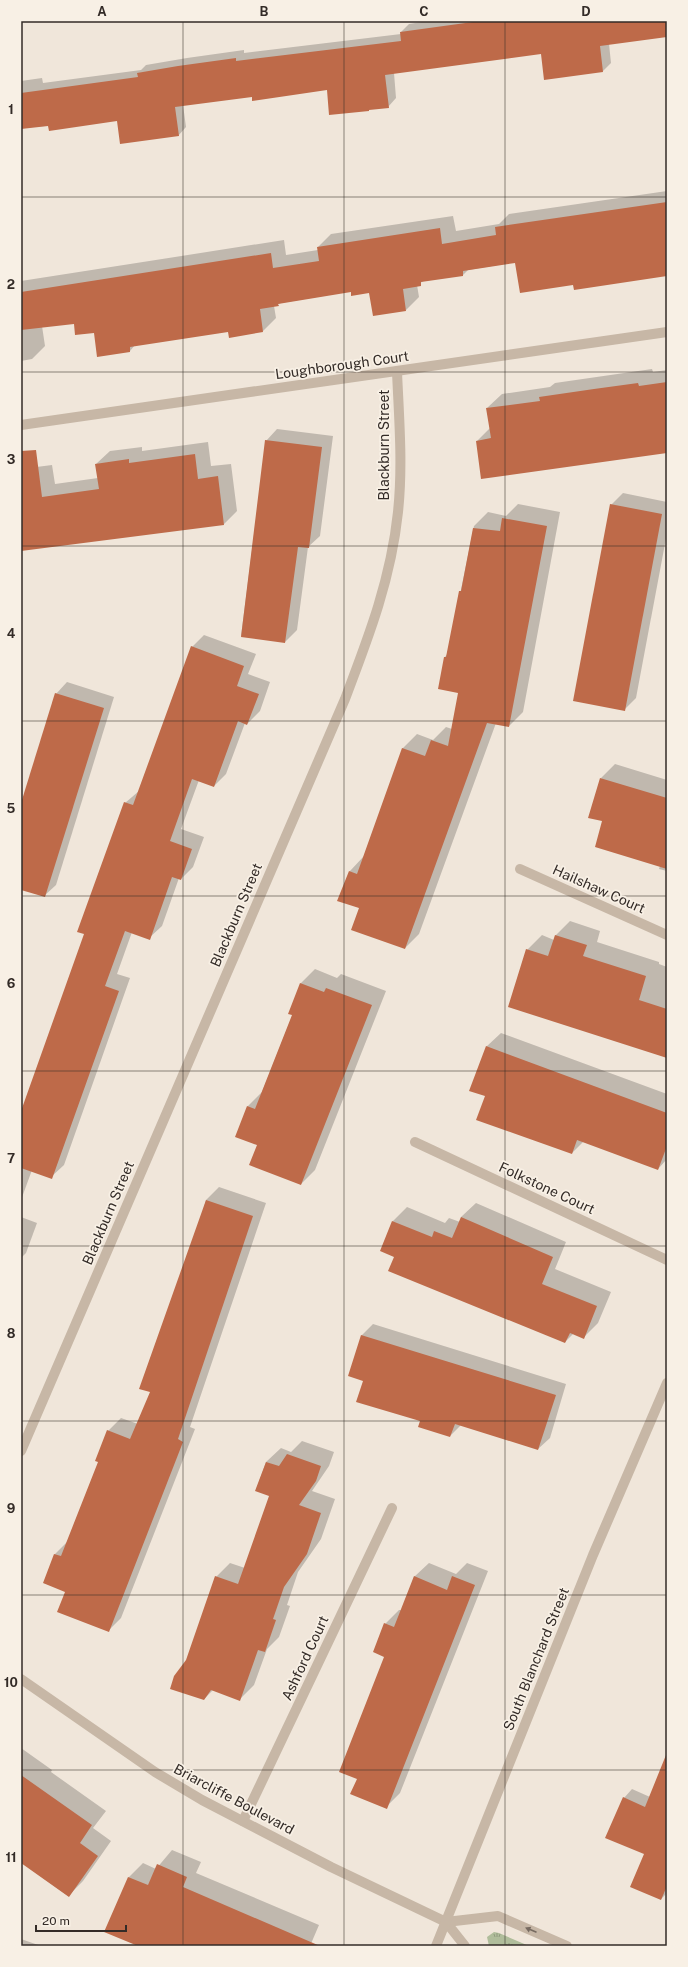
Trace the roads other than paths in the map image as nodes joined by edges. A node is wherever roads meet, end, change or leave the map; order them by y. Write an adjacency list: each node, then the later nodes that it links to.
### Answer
1 (667, 332): 2 (street, Loughborough Court)
2 (397, 372): 3 (street, Loughborough Court); 9 (street, Blackburn Street)
3 (21, 425)
4 (520, 869): 5 (street, Hailshaw Court)
5 (667, 935)
6 (415, 1142): 7 (street, Folkstone Court)
7 (667, 1260)
8 (667, 1383): 13 (street, South Blanchard Street)
9 (21, 1451)
10 (392, 1508): 12 (street, Ashford Court)
11 (21, 1679): 12 (street, Briarcliffe Boulevard)
12 (243, 1821): 13 (street, Briarcliffe Boulevard)
13 (446, 1922): 14 (street, South Blanchard Street); 15 (street, Briarcliffe Boulevard); 16 (street, one-way to 13)
14 (436, 1946)
15 (464, 1946)
16 (567, 1946)

